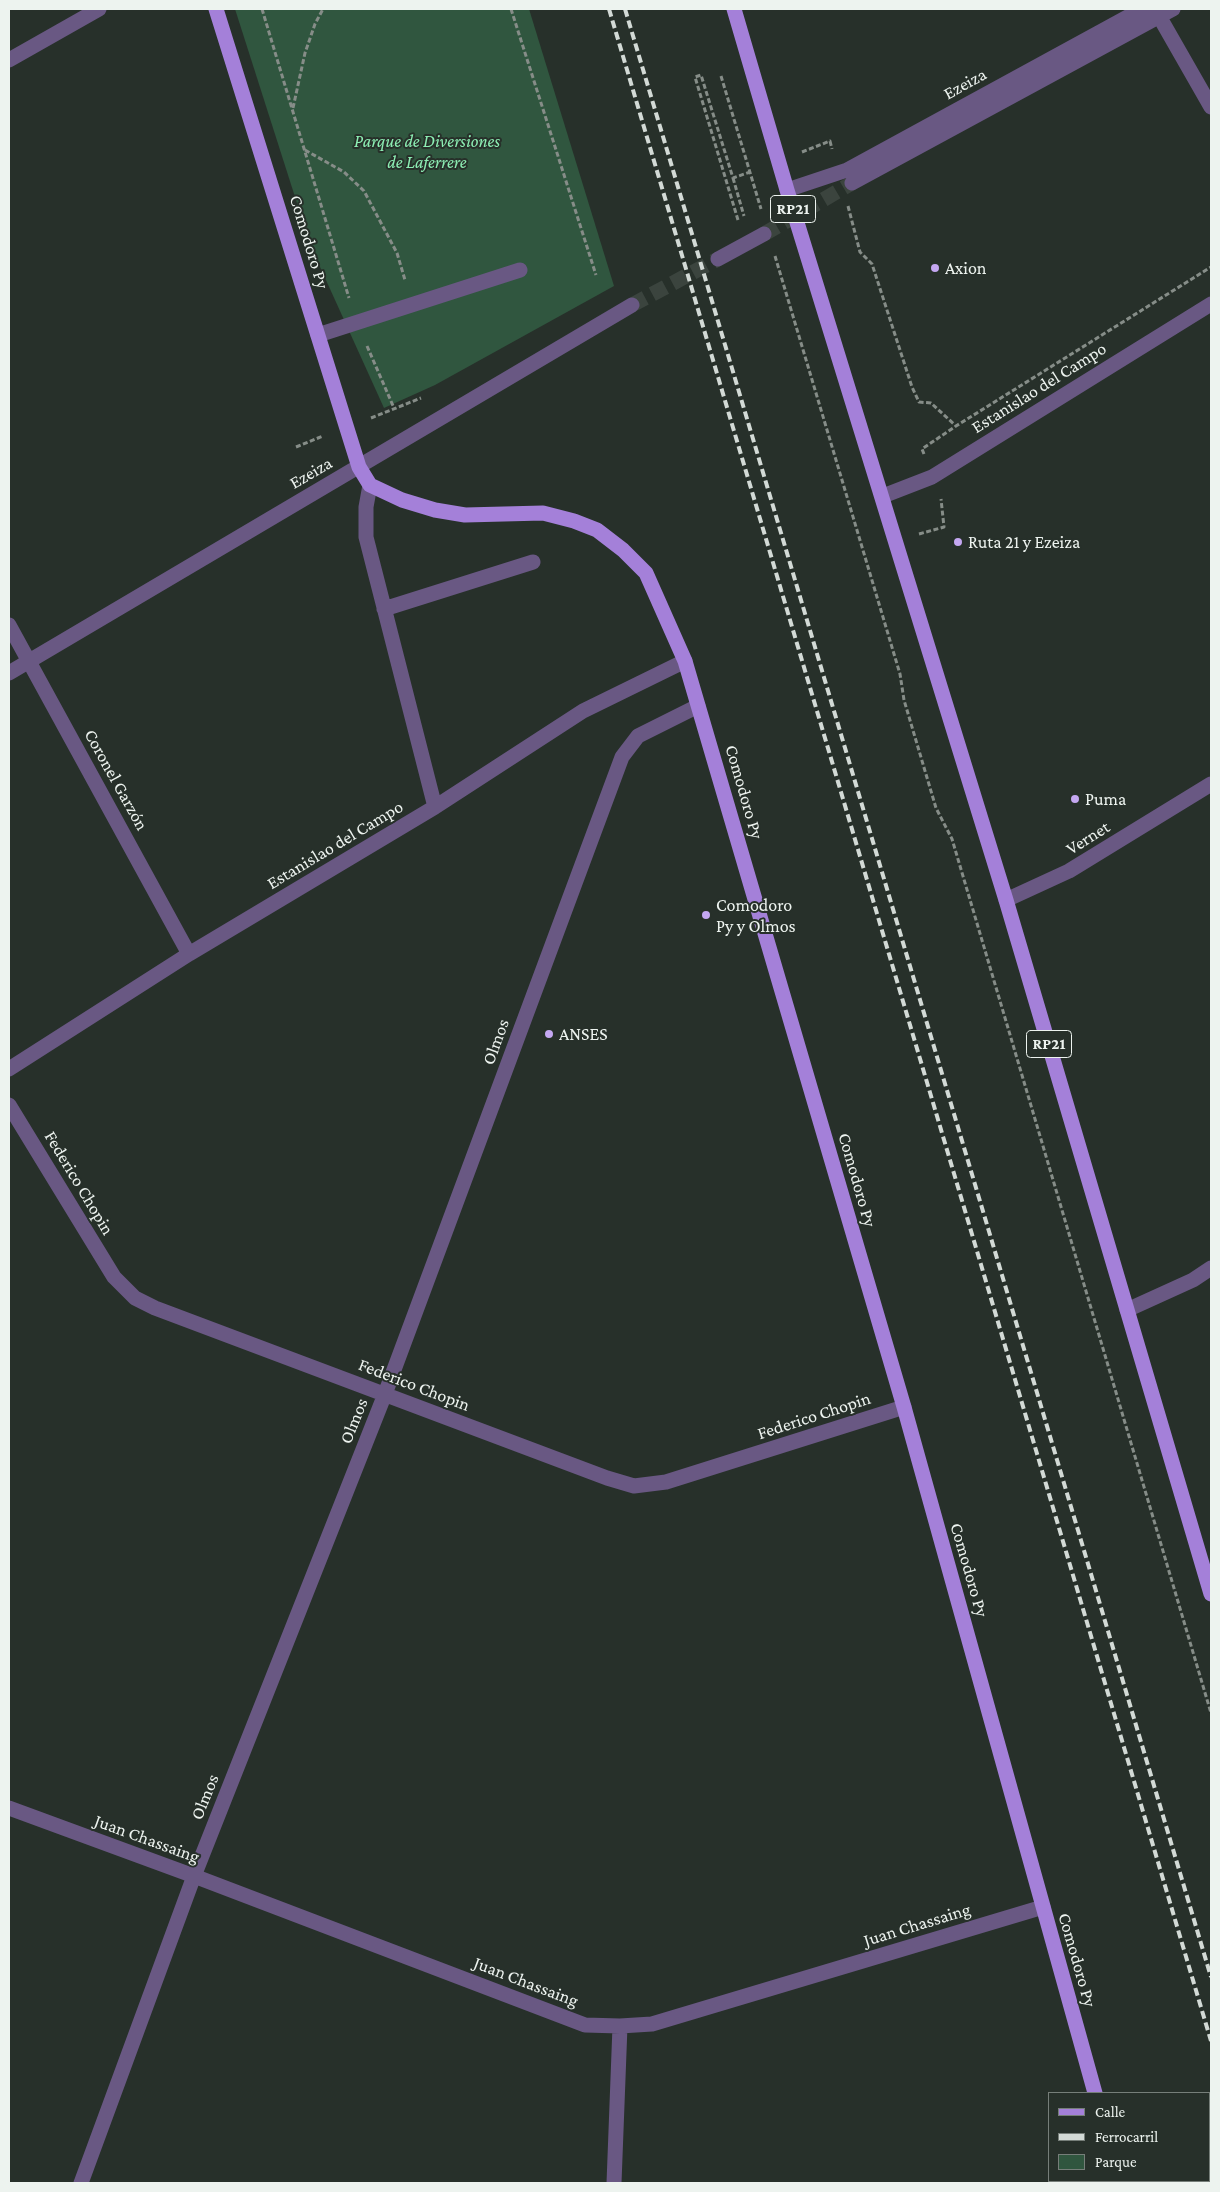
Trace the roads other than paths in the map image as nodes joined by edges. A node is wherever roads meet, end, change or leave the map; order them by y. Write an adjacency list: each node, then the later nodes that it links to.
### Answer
1 (100, 9): 6 (street)
2 (216, 9): 15 (main road, Comodoro Py)
3 (734, 9): 9 (main road, RP21)
4 (1173, 9): 5 (street, Ezeiza)
5 (1157, 13): 7 (street); 8 (street, Ezeiza); 9 (street, Ezeiza)
6 (9, 60)
7 (1211, 107)
8 (852, 183)
9 (787, 190): 18 (main road, RP21)
10 (764, 234): 11 (street)
11 (718, 259)
12 (520, 270): 15 (street)
13 (1211, 304): 18 (street, Estanislao del Campo)
14 (632, 305): 16 (street, Ezeiza)
15 (318, 335): 16 (main road, Comodoro Py)
16 (359, 467): 17 (main road, Comodoro Py); 22 (street, Ezeiza)
17 (370, 485): 20 (street); 23 (main road, Comodoro Py)
18 (882, 496): 28 (main road, RP21)
19 (533, 562): 20 (street)
20 (384, 609): 27 (street)
21 (9, 625): 22 (street, Coronel Garzón)
22 (29, 660): 24 (street, Ezeiza); 29 (street, Coronel Garzón)
23 (685, 661): 25 (main road, Comodoro Py); 27 (street, Estanislao del Campo)
24 (9, 673)
25 (698, 706): 34 (street, Olmos); 35 (main road, Comodoro Py)
26 (1211, 784): 28 (street, Vernet)
27 (435, 807): 29 (street, Estanislao del Campo)
28 (1006, 900): 33 (main road, RP21)
29 (189, 954): 30 (street, Estanislao del Campo)
30 (9, 1069)
31 (9, 1105): 34 (street, Federico Chopin)
32 (1211, 1268): 33 (street)
33 (1127, 1310): 36 (main road, RP21)
34 (384, 1394): 35 (street, Federico Chopin); 38 (street, Olmos)
35 (904, 1407): 39 (main road, Comodoro Py)
36 (1211, 1594)
37 (9, 1808): 38 (street, Juan Chassaing)
38 (194, 1876): 40 (street, Juan Chassaing); 42 (street, Olmos)
39 (1043, 1907): 40 (street, Juan Chassaing); 41 (main road, Comodoro Py)
40 (620, 2026): 43 (street)
41 (1095, 2092)
42 (80, 2183)
43 (614, 2183)

